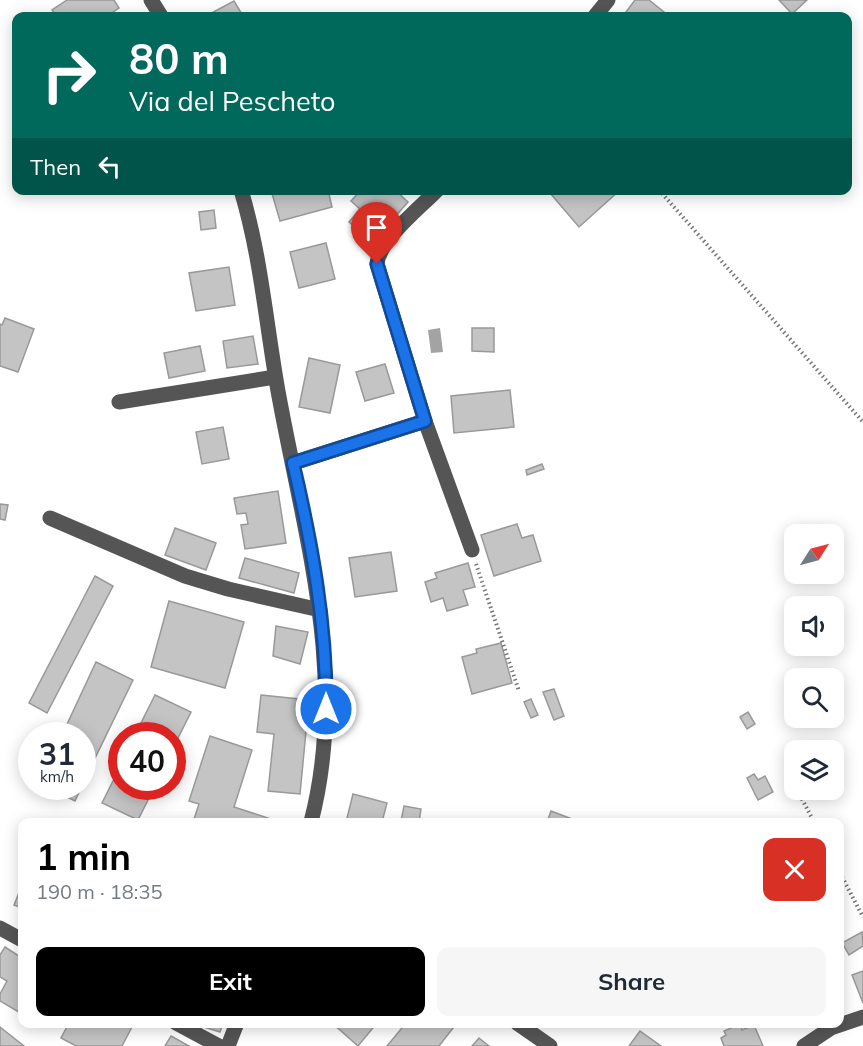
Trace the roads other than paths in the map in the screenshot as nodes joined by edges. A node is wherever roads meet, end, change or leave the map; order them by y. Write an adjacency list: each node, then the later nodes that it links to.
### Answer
1 (608, 0): 2 (street)
2 (598, 12)
3 (242, 195): 5 (street)
4 (432, 195): 7 (street)
5 (275, 377): 6 (street); 8 (street)
6 (119, 402)
7 (425, 421): 8 (street); 10 (street)
8 (293, 463): 11 (street)
9 (50, 518): 11 (street)
10 (472, 550)
11 (320, 610): 12 (street)
12 (312, 818)
13 (0, 928): 14 (street)
14 (18, 938)
15 (863, 1017): 16 (street)
16 (844, 1024)
17 (185, 1028): 21 (street)
18 (235, 1028): 22 (street)
19 (524, 1028): 23 (street)
20 (834, 1028): 24 (street)
21 (219, 1046)
22 (228, 1046)
23 (550, 1046)
24 (804, 1046)

